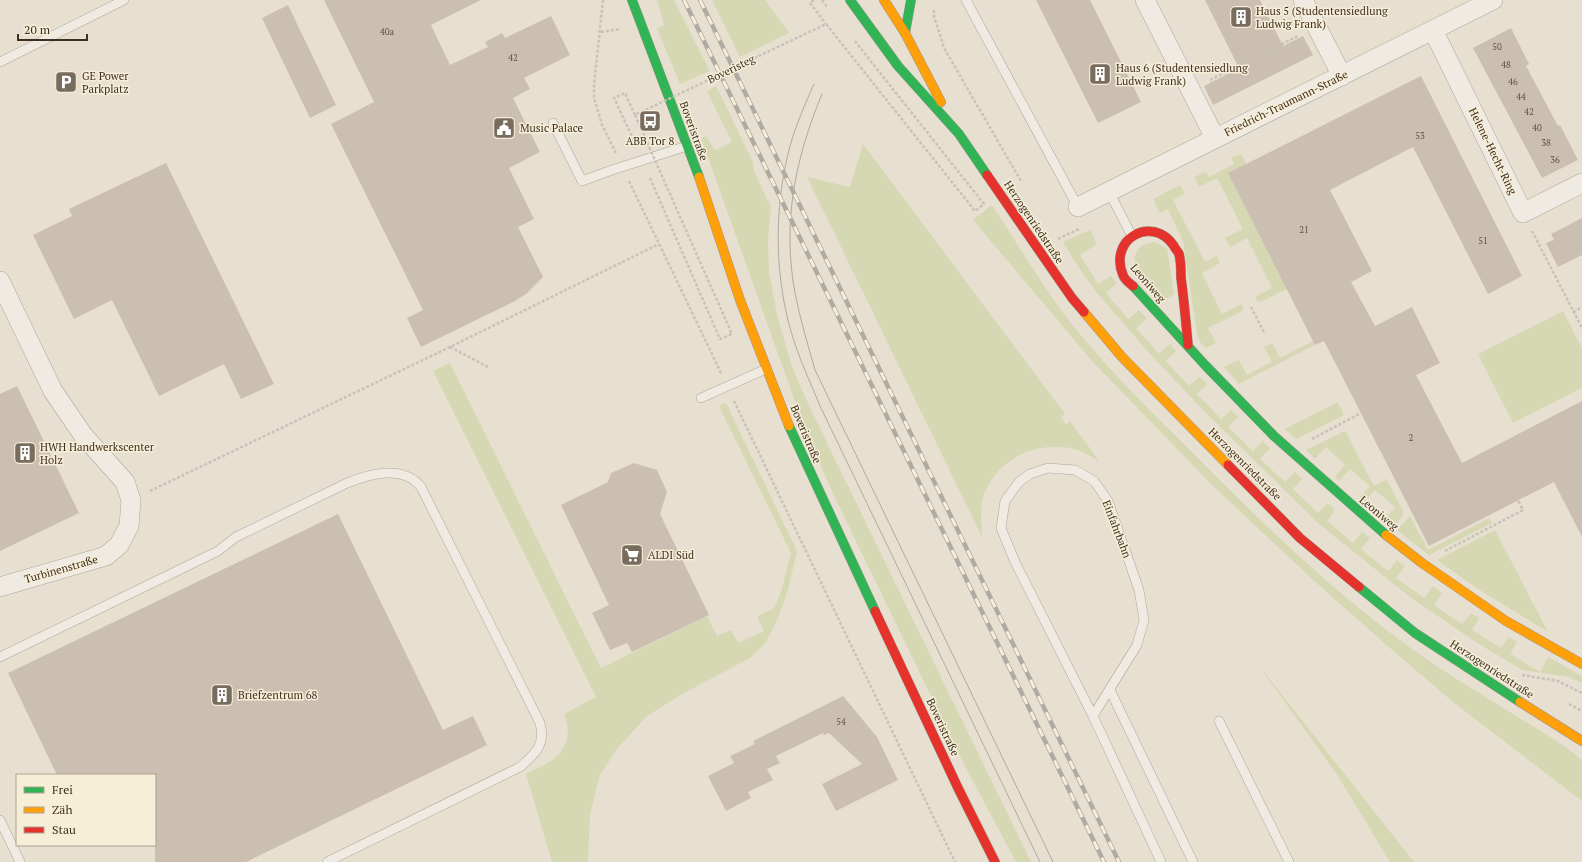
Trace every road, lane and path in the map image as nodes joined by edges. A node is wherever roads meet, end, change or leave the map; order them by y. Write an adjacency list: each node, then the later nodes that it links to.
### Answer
1 (124, 0): 20 (lane)
2 (603, 0): 17 (path)
3 (632, 0): 29 (street, Boveristraße)
4 (814, 0): 13 (path)
5 (850, 0): 26 (street, Herzogenriedstraße)
6 (884, 0): 18 (street, Herzogenriedstraße)
7 (911, 0): 18 (street)
8 (966, 0): 34 (lane)
9 (1145, 0): 22 (street)
10 (1303, 0): 14 (street)
11 (1493, 0): 16 (street, Friedrich-Traumann-Straße)
12 (934, 6): 23 (path)
13 (826, 24): 19 (path, bridge); 24 (path, Boveristeg, bridge)
14 (1317, 26): 21 (street); 22 (path)
15 (621, 28): 17 (path)
16 (1434, 30): 21 (street, Friedrich-Traumann-Straße); 35 (street, Helene-Hecht-Ring)
17 (600, 32): 30 (path)
18 (905, 33): 26 (street, Herzogenriedstraße)
19 (854, 40)
20 (0, 62)
21 (1342, 76): 28 (street, Friedrich-Traumann-Straße)
22 (1190, 89): 28 (street)
23 (972, 95)
24 (635, 115): 27 (path); 31 (path, bridge)
25 (553, 123): 30 (lane)
26 (959, 134): 67 (street, Herzogenriedstraße)
27 (632, 138)
28 (1215, 138): 33 (street, Friedrich-Traumann-Straße)
29 (687, 146): 30 (lane); 49 (street, Boveristraße)
30 (622, 167): 39 (path)
31 (650, 178)
32 (1582, 183): 35 (street)
33 (1109, 192): 34 (street, Friedrich-Traumann-Straße); 37 (lane)
34 (1078, 207)
35 (1522, 213): 43 (path)
36 (1080, 228): 38 (path)
37 (1132, 236): 46 (street, Leoniweg); 46 (street, Leoniweg)
38 (1056, 240)
39 (659, 244): 47 (path); 50 (path)
40 (0, 282): 54 (street)
41 (1251, 307): 45 (path)
42 (1582, 307): 43 (path)
43 (1572, 312): 44 (path)
44 (1582, 328)
45 (1265, 334)
46 (1188, 345): 53 (street, Leoniweg)
47 (450, 347): 48 (path); 54 (path)
48 (490, 368)
49 (766, 369): 50 (lane); 72 (street, Boveristraße)
50 (728, 387): 51 (lane); 71 (path)
51 (701, 398)
52 (1361, 413): 53 (path)
53 (1289, 450): 56 (street, Leoniweg)
54 (131, 500): 57 (street, Turbinenstraße)
55 (1518, 500): 56 (path)
56 (1422, 563): 59 (street, Leoniweg)
57 (0, 587)
58 (0, 657): 70 (lane)
59 (1582, 664)
60 (1520, 675): 62 (path)
61 (1110, 690): 65 (lane, Einfahrbahn); 65 (lane, Einfahrbahn); 74 (lane)
62 (1582, 693)
63 (1569, 704): 64 (path)
64 (1582, 710)
65 (1093, 716): 73 (lane, Einfahrbahn)
66 (1219, 721): 75 (lane)
67 (1582, 741)
68 (0, 820): 69 (lane)
69 (20, 862)
70 (327, 862)
71 (955, 862)
72 (995, 862)
73 (1161, 862)
74 (1193, 862)
75 (1289, 862)

